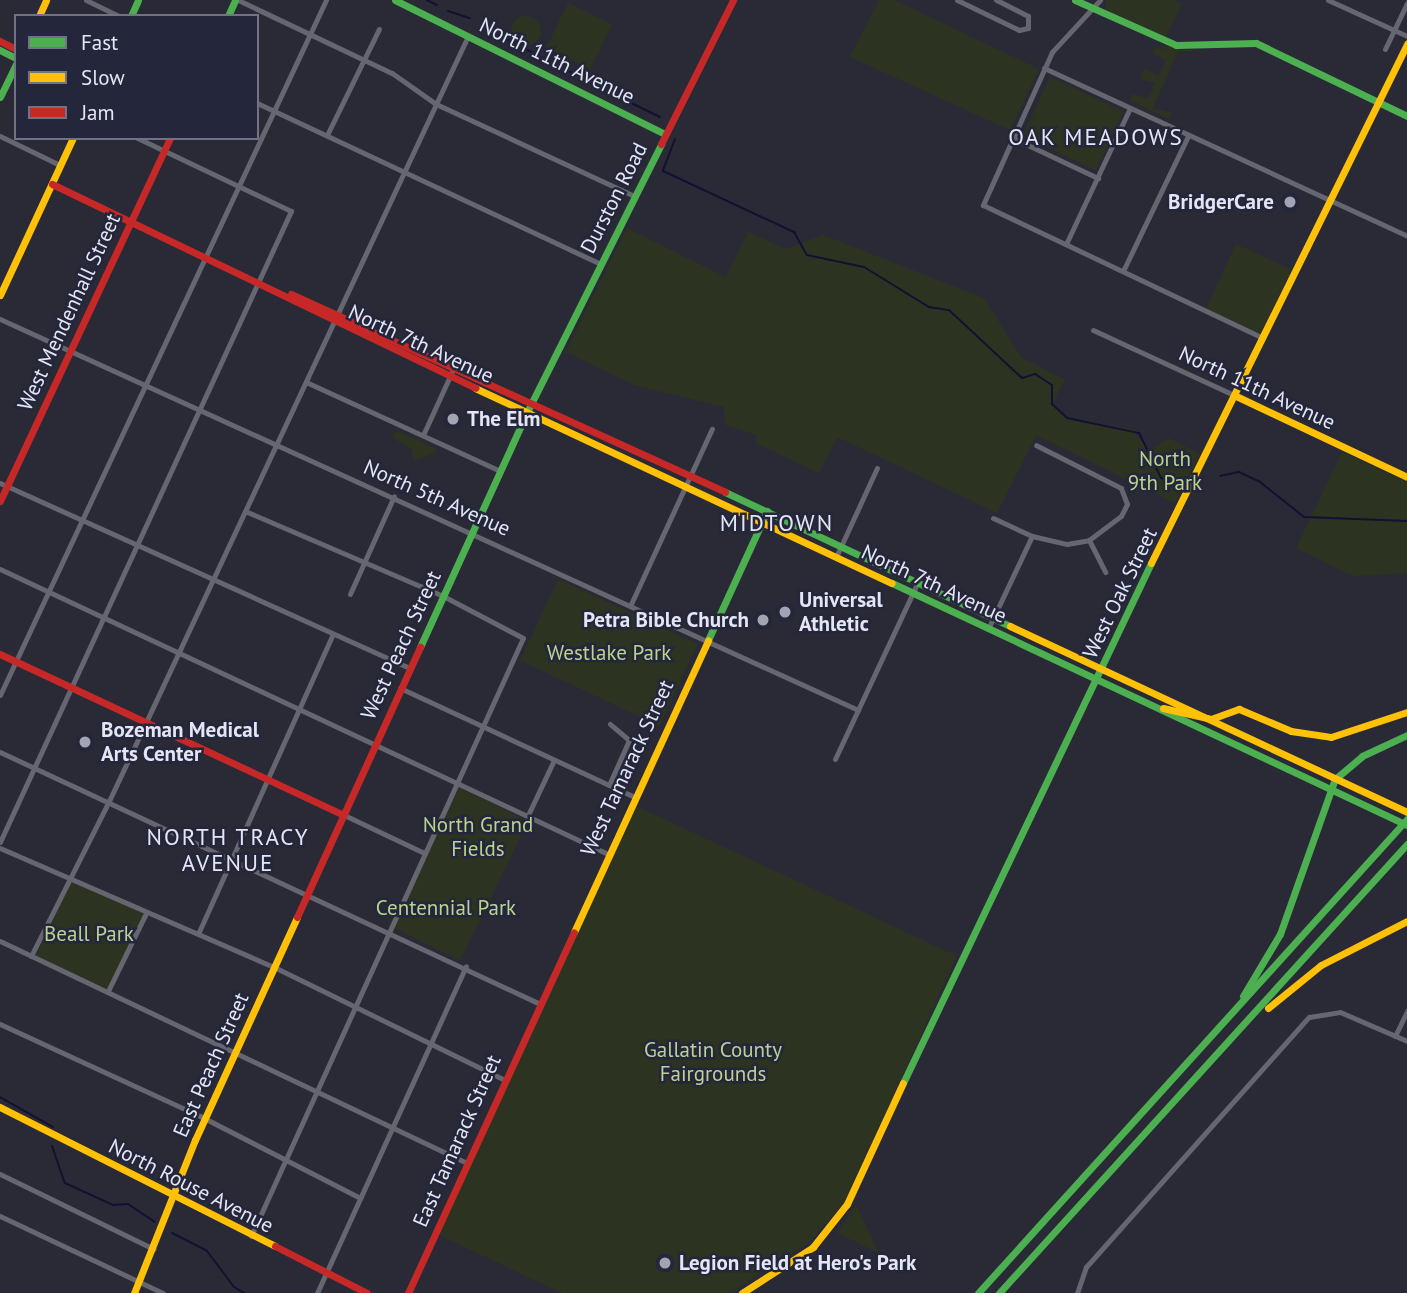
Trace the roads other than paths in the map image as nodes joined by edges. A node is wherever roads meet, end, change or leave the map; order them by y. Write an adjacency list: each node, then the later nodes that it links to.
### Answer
1 (86, 0): 15 (street)
2 (237, 0): 18 (street)
3 (326, 0): 18 (street)
4 (395, 0): 19 (main road, North 11th Avenue)
5 (733, 0): 33 (main road, Durston Road)
6 (996, 0): 11 (street)
7 (1075, 0): 13 (main road)
8 (1100, 0): 13 (street)
9 (1328, 0): 14 (street)
10 (1347, 0): 14 (street)
11 (961, 1)
12 (1407, 3): 17 (street)
13 (1092, 8): 25 (street); 27 (main road)
14 (1343, 8): 17 (street)
15 (115, 14)
16 (379, 29): 23 (street)
17 (1394, 30): 20 (street); 22 (street)
18 (310, 34): 23 (street); 31 (street)
19 (468, 36): 29 (street); 33 (main road, North 11th Avenue)
20 (1407, 36)
21 (1407, 44): 27 (main road, West Oak Street)
22 (1385, 50)
23 (364, 60): 29 (street); 34 (street)
24 (14, 68): 26 (main road)
25 (1044, 68): 30 (street); 37 (street)
26 (0, 97)
27 (1379, 102): 32 (main road); 48 (main road, West Oak Street)
28 (259, 104): 31 (street)
29 (436, 104): 43 (street); 47 (street)
30 (1130, 108): 36 (street); 44 (street)
31 (274, 111): 34 (street); 46 (street)
32 (1407, 116)
33 (665, 134): 47 (main road, Durston Road)
34 (327, 135): 43 (street)
35 (0, 136): 42 (street)
36 (1188, 136): 48 (street); 54 (street)
37 (1015, 139): 44 (street); 51 (street)
38 (73, 140): 42 (main road)
39 (141, 140): 41 (street)
40 (169, 140): 41 (main road, West Mendenhall Street)
41 (164, 152): 46 (street); 49 (main road, West Mendenhall Street)
42 (61, 165): 45 (main road)
43 (404, 172): 53 (street); 57 (street)
44 (1098, 178): 51 (street)
45 (52, 184): 49 (main road, North 7th Avenue); 56 (main road)
46 (239, 187): 52 (street); 55 (street)
47 (634, 196): 53 (main road, Durston Road)
48 (1330, 203): 50 (street); 61 (main road, West Oak Street)
49 (131, 221): 52 (main road, North 7th Avenue); 62 (main road, West Mendenhall Street)
50 (1407, 236)
51 (1066, 244): 54 (street)
52 (207, 257): 55 (main road, North 7th Avenue); 66 (street)
53 (600, 264): 68 (main road, Durston Road)
54 (1123, 271): 61 (street)
55 (259, 281): 57 (main road, North 7th Avenue); 59 (main road, North 7th Avenue); 69 (street)
56 (0, 295)
57 (338, 313): 59 (street); 63 (main road, North 7th Avenue)
58 (0, 319): 62 (street, North 5th Avenue)
59 (334, 322): 64 (main road, North 7th Avenue); 65 (street)
60 (1093, 330): 67 (street, North 11th Avenue)
61 (1264, 338): 67 (main road, West Oak Street)
62 (70, 352): 66 (street, North 5th Avenue); 79 (main road, West Mendenhall Street)
63 (455, 365): 64 (street); 68 (main road, North 7th Avenue)
64 (450, 377): 70 (main road, North 7th Avenue); 72 (street)
65 (306, 382): 72 (street); 73 (street)
66 (146, 386): 69 (street, North 5th Avenue); 86 (street)
67 (1236, 396): 78 (main road, North 11th Avenue); 113 (main road, West Oak Street)
68 (532, 401): 70 (main road, Durston Road); 77 (main road, North 7th Avenue)
69 (200, 411): 73 (street, North 5th Avenue); 91 (street)
70 (527, 412): 76 (main road, West Peach Street); 80 (main road, North 7th Avenue)
71 (712, 429): 77 (street)
72 (423, 435): 76 (street)
73 (276, 444): 81 (street, North 5th Avenue); 83 (street)
74 (1036, 445): 90 (street)
75 (877, 468): 92 (street)
76 (500, 471): 88 (main road, West Peach Street)
77 (690, 475): 80 (street); 84 (main road, North 7th Avenue)
78 (1407, 477)
79 (3, 485): 82 (main road, West Mendenhall Street); 86 (street)
80 (685, 487): 87 (main road, North 7th Avenue); 103 (street)
81 (394, 496): 88 (street, North 5th Avenue); 94 (street)
82 (0, 501)
83 (245, 511): 94 (street); 97 (street)
84 (766, 511): 87 (main road, West Tamarack Street); 92 (main road, North 7th Avenue)
85 (993, 517): 89 (street)
86 (83, 522): 91 (street); 99 (street)
87 (761, 523): 93 (main road, North 7th Avenue); 108 (main road, West Tamarack Street)
88 (473, 530): 102 (main road, West Peach Street); 103 (street, North 5th Avenue)
89 (1031, 536): 90 (street); 105 (street)
90 (1089, 540): 96 (street)
91 (136, 546): 97 (street); 104 (street)
92 (842, 546): 93 (street); 98 (main road, North 7th Avenue)
93 (836, 557): 100 (main road, North 7th Avenue)
94 (364, 563): 101 (street); 102 (street)
95 (0, 569): 99 (street)
96 (1105, 572)
97 (213, 581): 107 (street); 109 (street)
98 (918, 582): 100 (street); 105 (main road, North 7th Avenue)
99 (50, 592): 104 (street); 111 (street)
100 (913, 592): 106 (main road, North 7th Avenue); 120 (street)
101 (350, 594)
102 (443, 596): 112 (main road, West Peach Street); 125 (street)
103 (631, 604): 108 (street, North 5th Avenue)
104 (104, 617): 109 (street); 115 (street)
105 (994, 617): 106 (street); 113 (main road, North 7th Avenue)
106 (988, 629): 114 (main road, North 7th Avenue)
107 (332, 634): 112 (street); 118 (street)
108 (706, 640): 120 (street, North 5th Avenue); 139 (main road, West Tamarack Street)
109 (180, 651): 118 (street); 123 (street)
110 (0, 654): 111 (main road)
111 (15, 661): 115 (main road); 117 (street)
112 (410, 668): 116 (main road, West Peach Street)
113 (1103, 668): 114 (main road, West Oak Street); 122 (main road, North 7th Avenue)
114 (1096, 681): 119 (main road, North 7th Avenue); 193 (main road, West Oak Street)
115 (72, 687): 123 (main road); 133 (street)
116 (400, 688): 125 (street); 128 (main road, West Peach Street)
117 (0, 695)
118 (300, 706): 128 (street); 134 (street)
119 (1150, 706): 122 (main road); 126 (main road, North 7th Avenue)
120 (858, 710): 131 (street)
121 (1407, 712): 122 (main road)
122 (1211, 719): 130 (main road, North 7th Avenue)
123 (146, 722): 134 (main road); 140 (street)
124 (610, 724): 137 (street)
125 (481, 726): 132 (street); 136 (street)
126 (1203, 731): 130 (main road); 138 (main road, North 7th Avenue)
127 (1407, 734): 135 (main road)
128 (376, 742): 136 (street); 142 (main road, West Peach Street)
129 (0, 752): 133 (street)
130 (1279, 752): 135 (main road, North 7th Avenue)
131 (835, 759)
132 (554, 760): 137 (street); 143 (street)
133 (36, 769): 140 (street); 146 (street)
134 (267, 779): 142 (main road); 151 (street)
135 (1335, 779): 138 (main road); 141 (main road, North 7th Avenue)
136 (457, 780): 143 (street); 149 (street)
137 (609, 785): 139 (street)
138 (1331, 789): 145 (main road, North 7th Avenue); 171 (main road)
139 (633, 796): 150 (main road, West Tamarack Street)
140 (109, 801): 151 (street); 152 (street)
141 (1407, 812)
142 (342, 814): 149 (street); 153 (main road, West Peach Street)
143 (528, 815): 150 (street)
144 (1407, 820): 171 (main road)
145 (1407, 825)
146 (0, 842)
147 (1407, 844): 172 (main road)
148 (0, 848): 152 (street)
149 (424, 853): 156 (street)
150 (606, 853): 163 (main road, West Tamarack Street)
151 (232, 856): 153 (street); 157 (street)
152 (70, 879): 154 (street); 159 (street)
153 (307, 891): 156 (street); 161 (main road, East Peach Street)
154 (146, 913): 157 (street); 162 (street)
155 (1407, 922): 172 (main road)
156 (389, 929): 160 (street); 164 (street)
157 (198, 934): 161 (street)
158 (0, 941): 159 (street)
159 (31, 956): 162 (street)
160 (466, 966): 163 (street); 169 (street)
161 (274, 967): 164 (street); 170 (main road, East Peach Street)
162 (108, 991): 170 (street)
163 (538, 1003): 173 (main road, East Tamarack Street)
164 (355, 1006): 169 (street); 174 (street)
165 (1407, 1011): 167 (street)
166 (0, 1024): 176 (street)
167 (1395, 1036): 168 (street); 196 (street)
168 (1407, 1041)
169 (430, 1043): 173 (street); 177 (street)
170 (235, 1050): 174 (street); 176 (main road, East Peach Street)
171 (1192, 1060): 194 (main road)
172 (1209, 1065): 195 (main road)
173 (505, 1080): 179 (main road, East Tamarack Street)
174 (317, 1090): 177 (street); 178 (street)
175 (0, 1107): 182 (main road, North Rouse Avenue)
176 (203, 1121): 178 (street); 182 (main road, East Peach Street)
177 (393, 1127): 179 (street); 181 (street)
178 (284, 1162): 181 (street); 184 (street)
179 (467, 1163): 192 (main road, East Tamarack Street)
180 (0, 1174): 185 (street)
181 (360, 1198): 186 (street)
182 (174, 1199): 184 (main road, North Rouse Avenue); 185 (main road, East Peach Street)
183 (0, 1216): 187 (street)
184 (251, 1236): 186 (main road, North Rouse Avenue)
185 (154, 1249): 187 (main road, East Peach Street)
186 (326, 1274): 190 (street); 191 (main road, North Rouse Avenue)
187 (139, 1282): 188 (main road, East Peach Street); 189 (street)
188 (134, 1293)
189 (163, 1293)
190 (317, 1293)
191 (367, 1293)
192 (408, 1293)
193 (742, 1293)
194 (978, 1293)
195 (999, 1293)
196 (1077, 1293)

